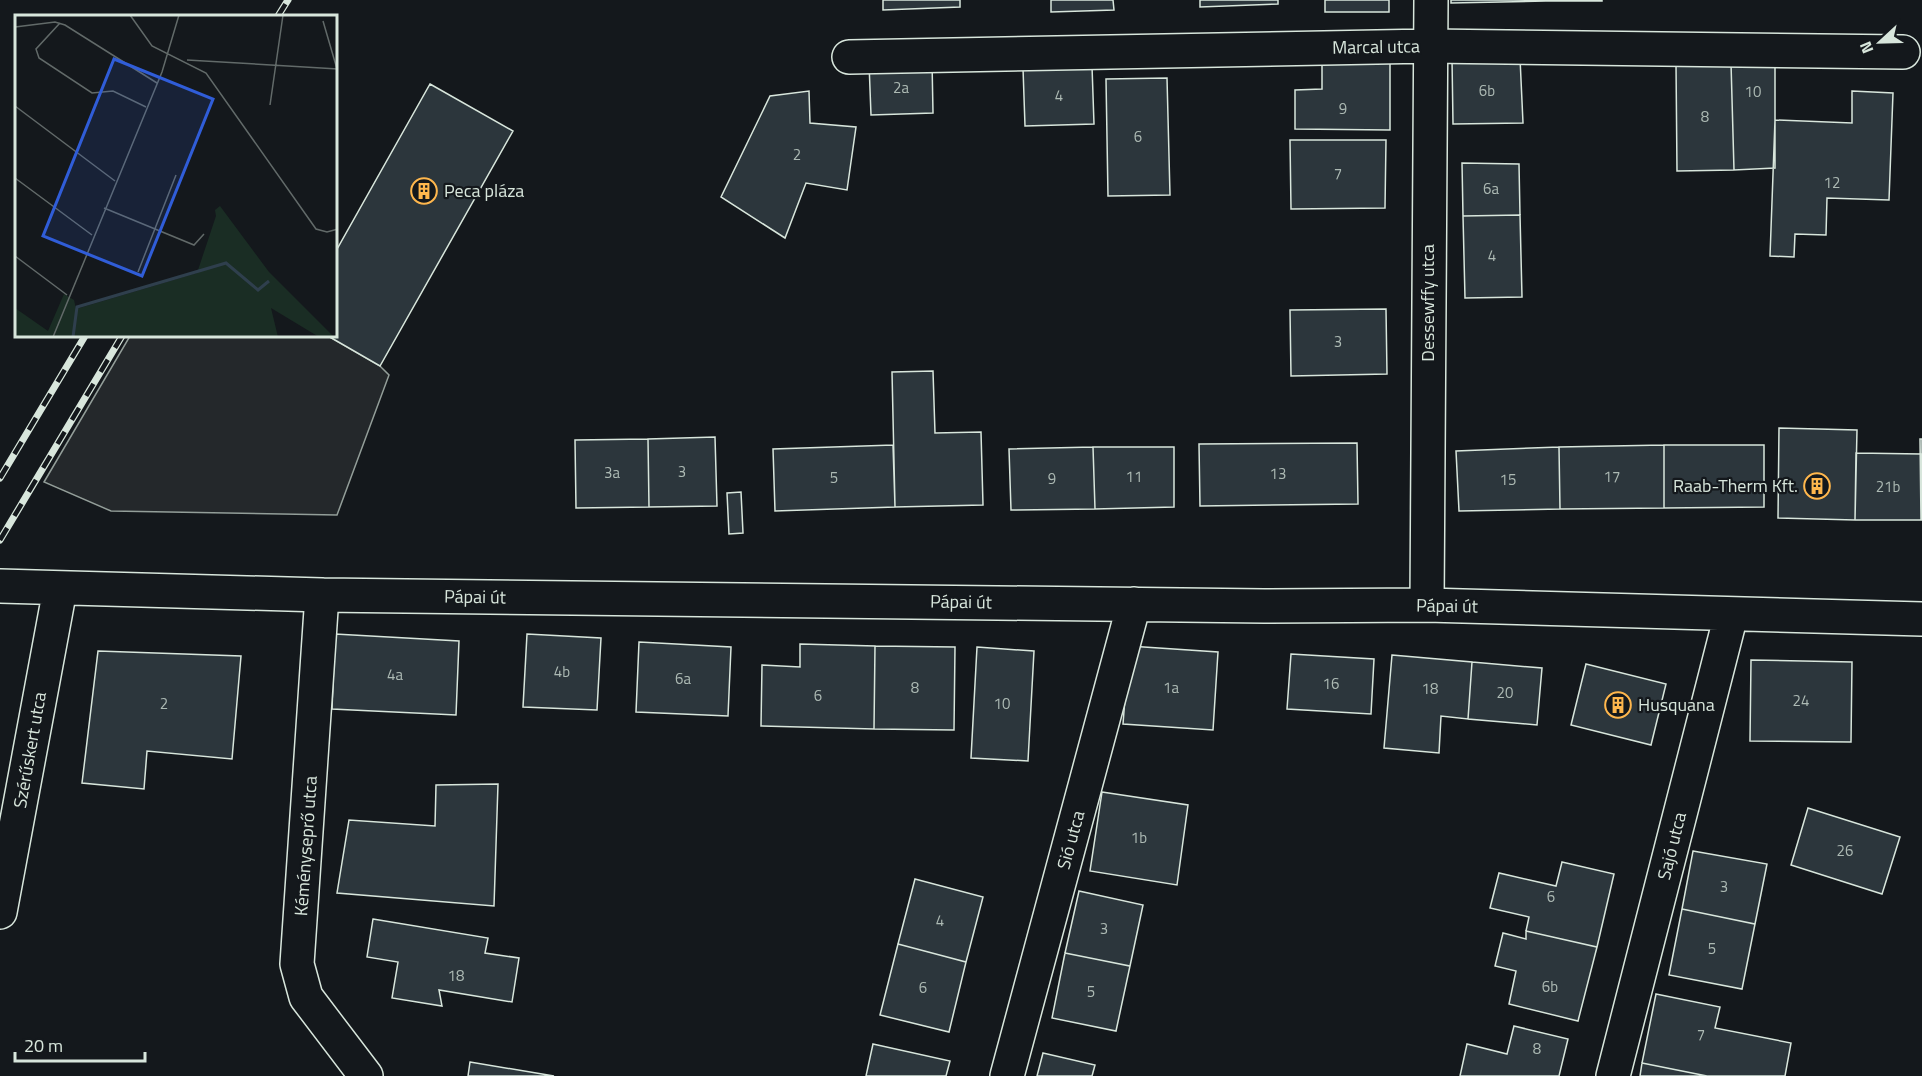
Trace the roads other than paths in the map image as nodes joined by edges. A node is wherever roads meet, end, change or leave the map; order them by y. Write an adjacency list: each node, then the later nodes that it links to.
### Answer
1 (1431, 0): 2 (street, Dessewffy utca)
2 (1430, 46): 3 (street, Marcal utca); 4 (street, Marcal utca); 9 (street, Dessewffy utca)
3 (1903, 52)
4 (849, 57)
5 (0, 586): 6 (street, Pápai út)
6 (60, 589): 7 (street, Pápai út); 12 (street, Szérűskert utca)
7 (322, 595): 8 (street, Pápai út); 13 (street, Kéményseprő utca)
8 (1134, 604): 9 (street, Pápai út); 14 (street, Sió utca)
9 (1427, 605): 10 (street, Pápai út)
10 (1731, 615): 11 (street, Pápai út); 15 (street, Sajó utca)
11 (1922, 619)
12 (0, 912)
13 (366, 1076)
14 (1007, 1076)
15 (1613, 1076)

